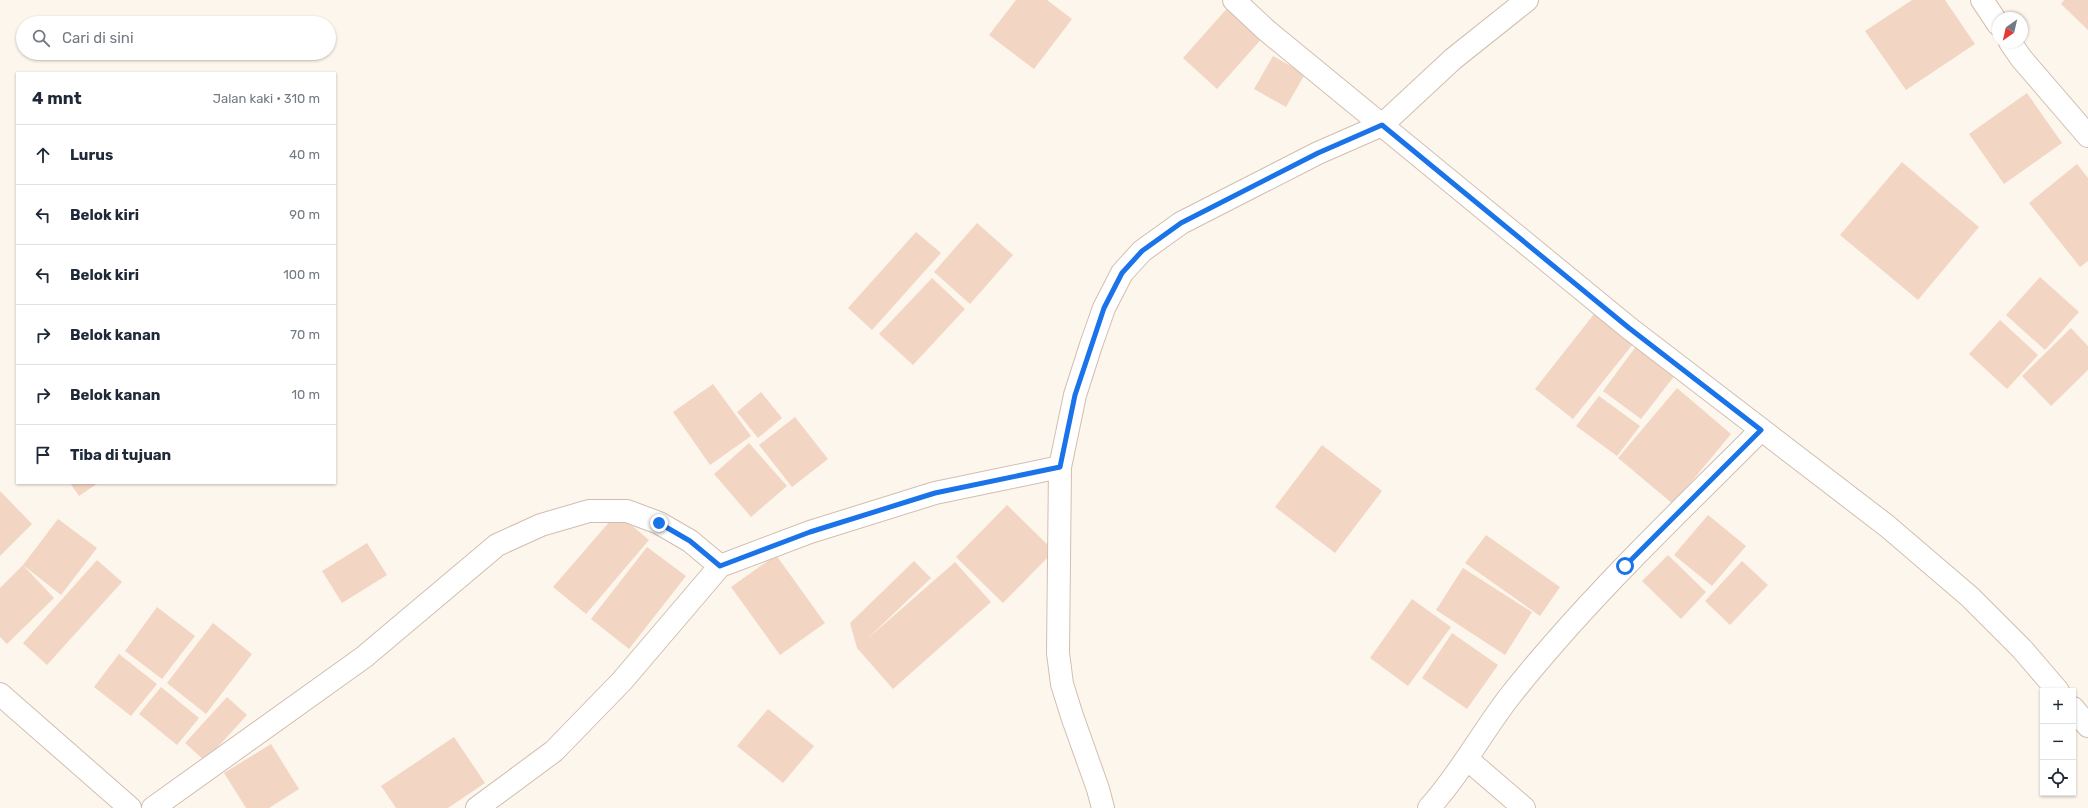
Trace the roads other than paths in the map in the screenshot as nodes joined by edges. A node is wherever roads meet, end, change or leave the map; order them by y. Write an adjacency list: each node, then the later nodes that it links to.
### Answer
1 (1234, 0): 6 (street)
2 (1527, 0): 6 (street)
3 (1982, 0): 4 (street)
4 (1992, 15)
5 (2014, 48): 7 (street)
6 (1382, 125): 8 (street); 9 (street)
7 (2088, 136)
8 (1761, 430): 11 (street); 15 (street)
9 (1060, 467): 10 (street); 19 (street)
10 (720, 566): 17 (street); 18 (street)
11 (2055, 688)
12 (0, 694): 16 (street)
13 (2076, 712): 14 (street)
14 (2088, 726)
15 (1467, 759): 20 (street); 21 (street)
16 (130, 808)
17 (153, 808)
18 (477, 808)
19 (1103, 808)
20 (1429, 808)
21 (1524, 808)

